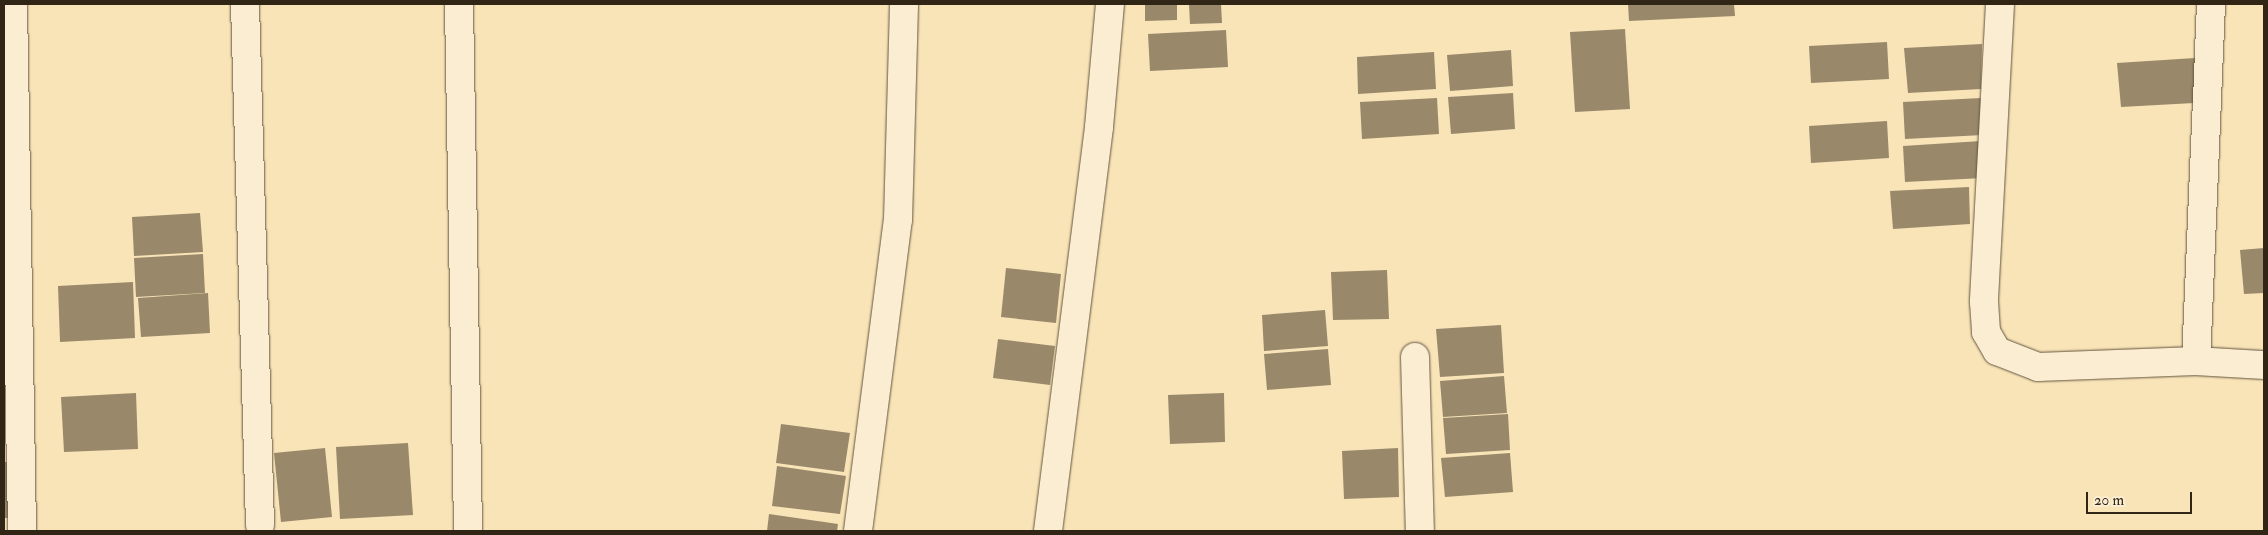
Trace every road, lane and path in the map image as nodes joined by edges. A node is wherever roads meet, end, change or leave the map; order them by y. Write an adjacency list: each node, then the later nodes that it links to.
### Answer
1 (13, 4): 12 (street)
2 (245, 4): 11 (street)
3 (459, 4): 13 (street)
4 (904, 4): 14 (street)
5 (1110, 4): 15 (street)
6 (2000, 4): 9 (street)
7 (2211, 4): 9 (street)
8 (1415, 358): 16 (street)
9 (2196, 360): 10 (street)
10 (2264, 365)
11 (260, 525)
12 (22, 531)
13 (468, 531)
14 (858, 531)
15 (1048, 531)
16 (1420, 531)

